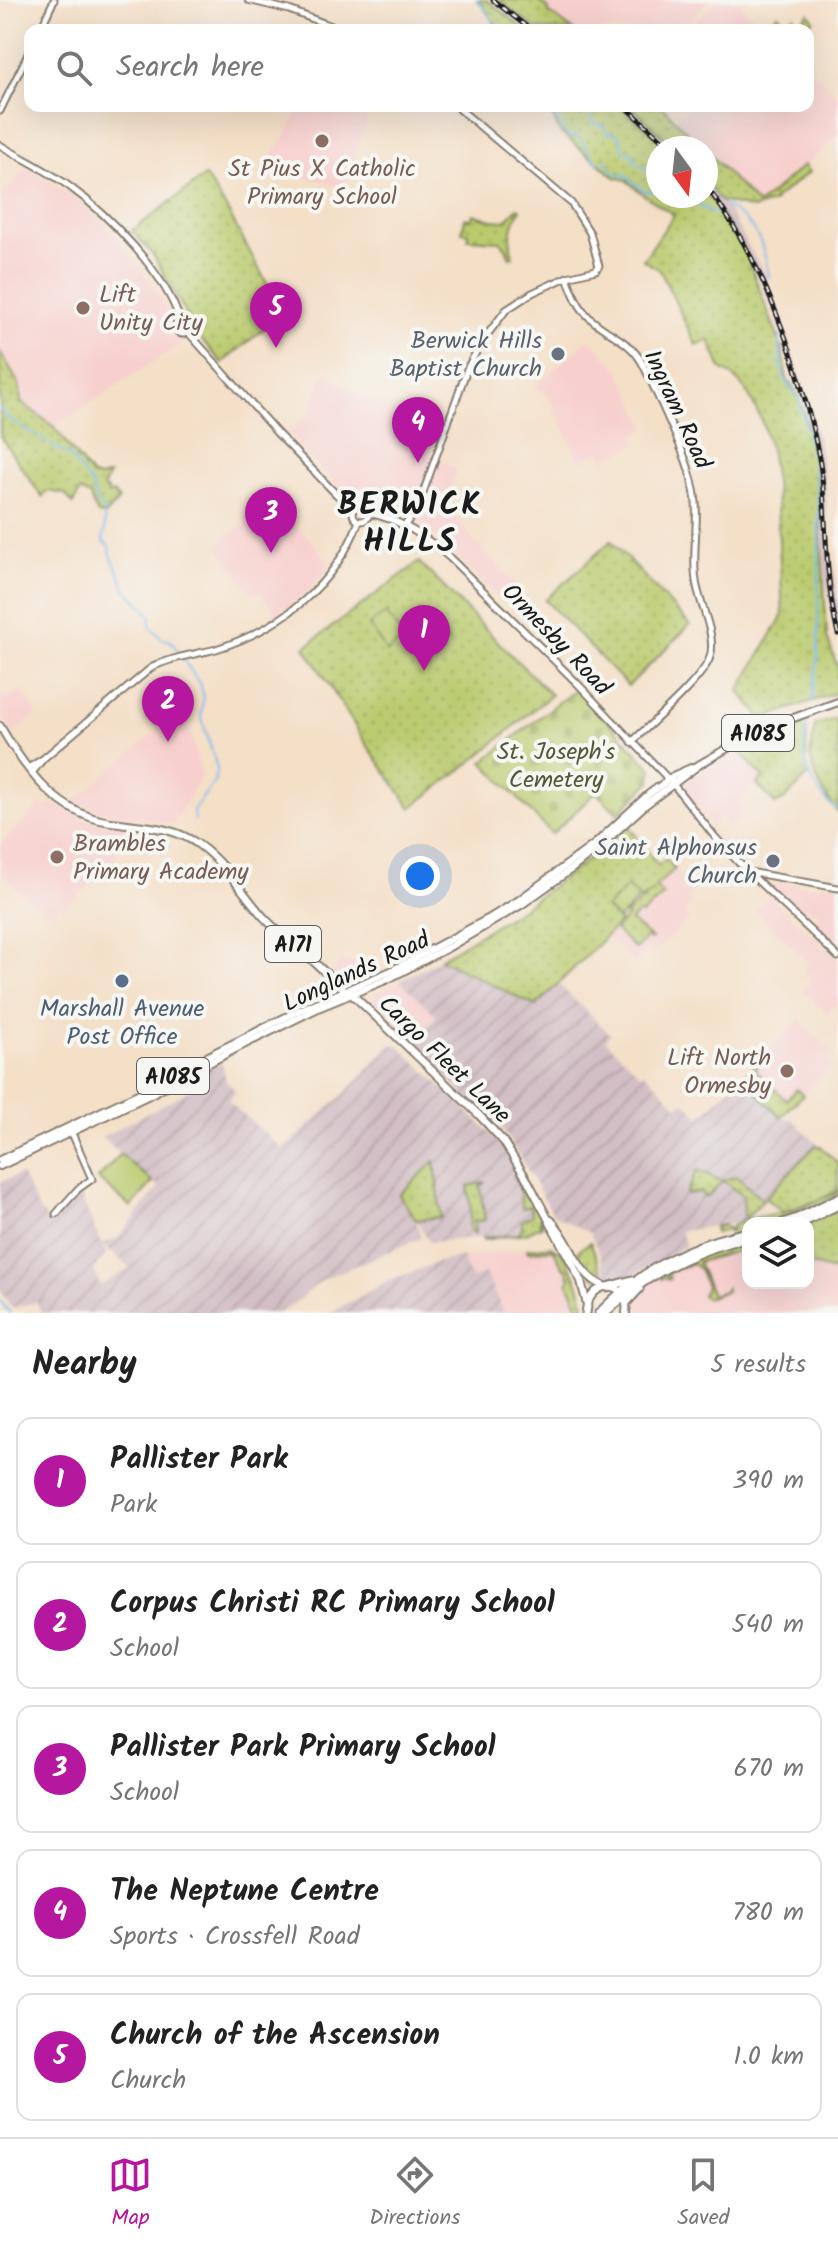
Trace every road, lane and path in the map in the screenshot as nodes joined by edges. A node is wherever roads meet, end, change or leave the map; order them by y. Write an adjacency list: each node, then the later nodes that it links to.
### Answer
1 (54, 0): 3 (street)
2 (248, 0): 4 (street)
3 (43, 24)
4 (326, 24)
5 (24, 62): 6 (street)
6 (0, 111)
7 (463, 112): 9 (street)
8 (0, 145): 10 (street)
9 (567, 277): 13 (street); 16 (street, Ingram Road)
10 (354, 509): 11 (street); 12 (street)
11 (369, 513): 12 (street); 13 (street, Ormesby Road)
12 (359, 521): 17 (street)
13 (405, 525): 16 (street, Ormesby Road)
14 (838, 704): 18 (main road, Longlands Road / A1085)
15 (0, 726): 17 (main road, Cargo Fleet Lane / A171)
16 (632, 742): 18 (street, Ormesby Road)
17 (30, 771): 24 (main road, Cargo Fleet Lane / A171)
18 (671, 782): 19 (street, Ormesby Road); 24 (main road, Longlands Road / A1085)
19 (749, 872): 20 (street); 21 (street, Ormesby Road)
20 (769, 876): 21 (street); 22 (street)
21 (761, 885): 23 (street, Ormesby Road)
22 (838, 888)
23 (838, 957)
24 (348, 993): 25 (main road, Longlands Road / A1085); 32 (main road, Cargo Fleet Lane / A171)
25 (70, 1129): 26 (main road, Longlands Road / A1085); 29 (street)
26 (0, 1163)
27 (838, 1198): 30 (highway)
28 (838, 1205): 31 (highway)
29 (56, 1214)
30 (800, 1217)
31 (814, 1217)
32 (548, 1218): 36 (main road, Cargo Fleet Lane / A171); 38 (main road, Cargo Fleet Lane / A171)
33 (742, 1233): 35 (highway)
34 (742, 1240): 35 (highway)
35 (642, 1279): 36 (highway); 37 (highway)
36 (606, 1287): 37 (main road); 38 (main road)
37 (625, 1298): 39 (highway); 40 (highway); 41 (main road)
38 (587, 1310)
39 (599, 1313)
40 (606, 1313)
41 (626, 1313)

